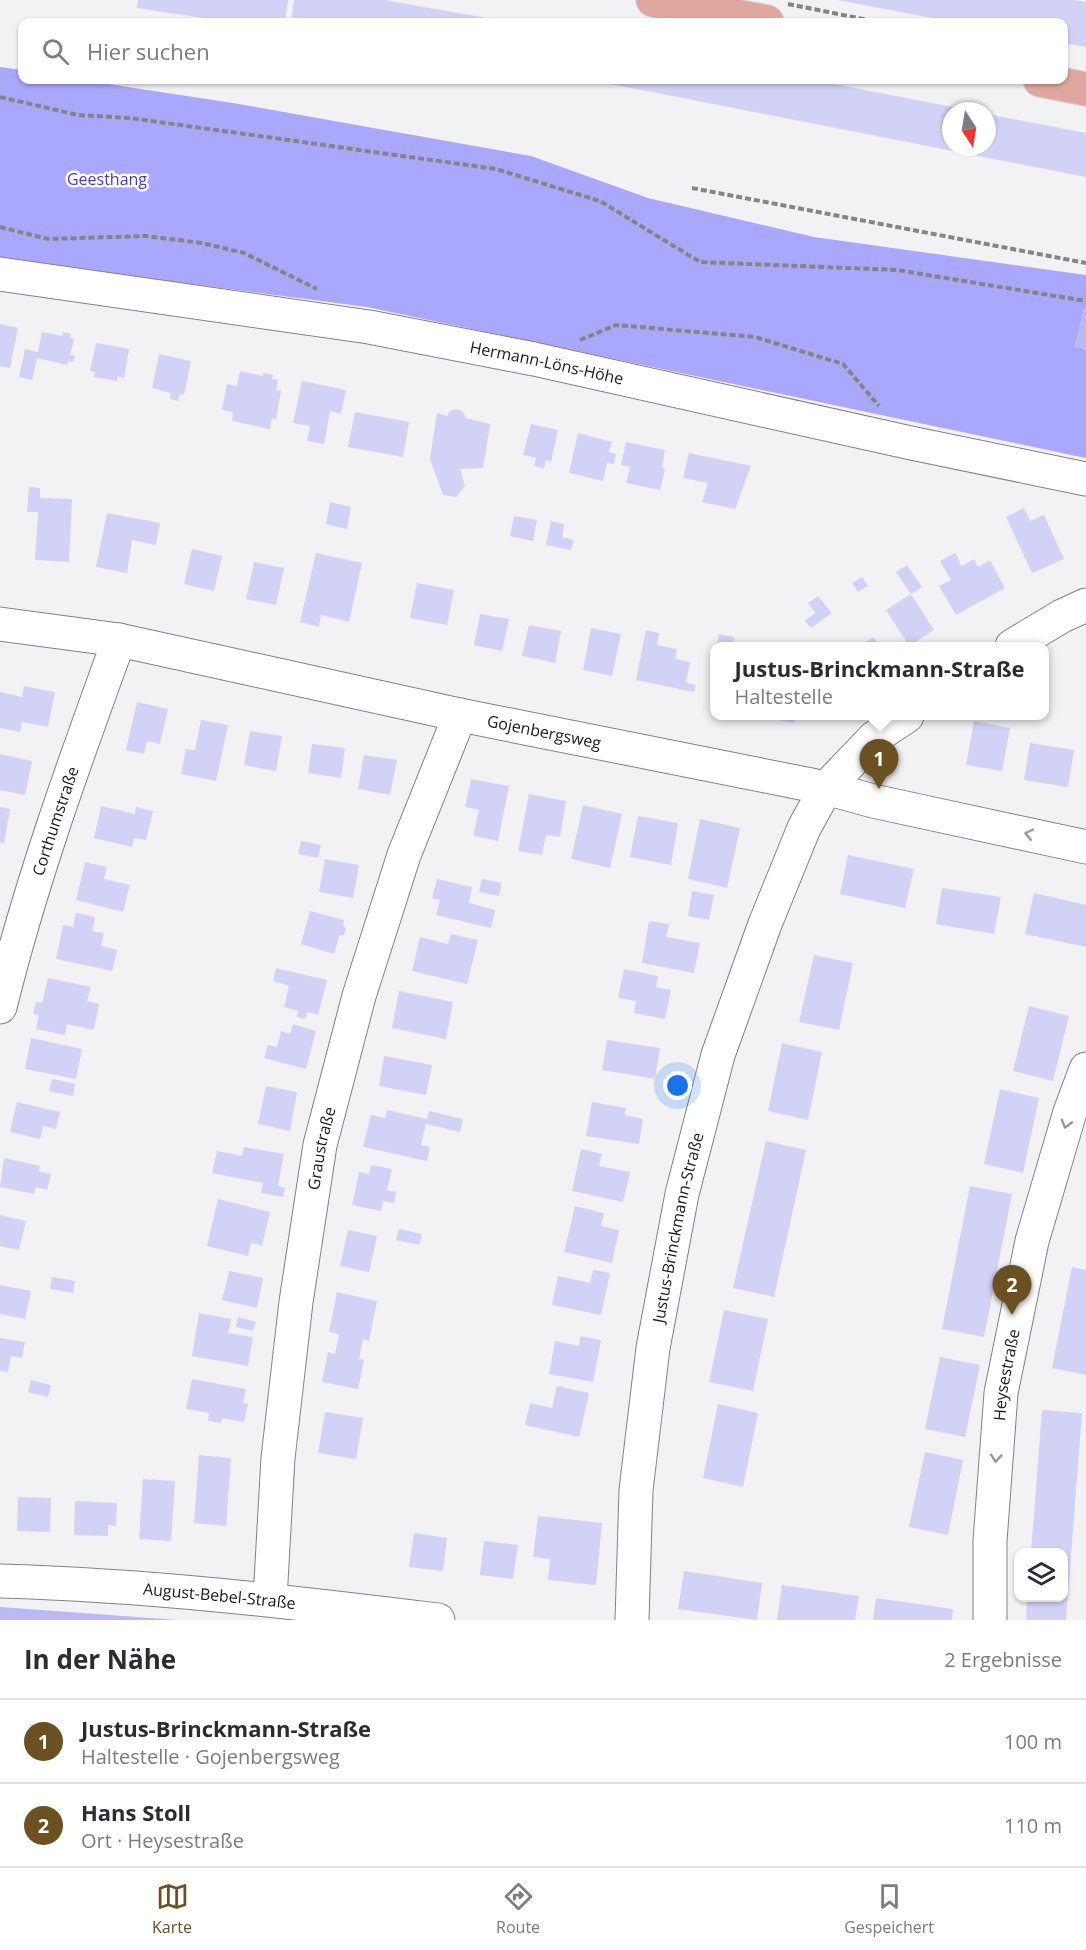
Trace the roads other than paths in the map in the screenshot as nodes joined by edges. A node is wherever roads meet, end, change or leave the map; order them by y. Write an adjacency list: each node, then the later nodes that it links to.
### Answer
1 (653, 0): 2 (main road)
2 (774, 12)
3 (1060, 84): 4 (main road)
4 (1086, 89)
5 (0, 274): 6 (street, Hermann-Löns-Höhe)
6 (1086, 479)
7 (1086, 605): 10 (street)
8 (0, 624): 9 (street, Gojenbergsweg)
9 (119, 640): 11 (street, Gojenbergsweg); 15 (street, Corthumstraße)
10 (1019, 642)
11 (460, 715): 13 (street, Gojenbergsweg); 18 (street, Graustraße)
12 (900, 720): 13 (street, Justus-Brinckmann-Straße)
13 (826, 788): 14 (street, Gojenbergsweg, one-way to 13); 20 (street, Justus-Brinckmann-Straße)
14 (1086, 847)
15 (0, 1006)
16 (1086, 1069): 21 (street, Heysestraße, one-way to 21)
17 (0, 1581): 18 (street, August-Bebel-Straße)
18 (270, 1599): 19 (street, August-Bebel-Straße)
19 (438, 1620)
20 (632, 1620)
21 (990, 1620)

